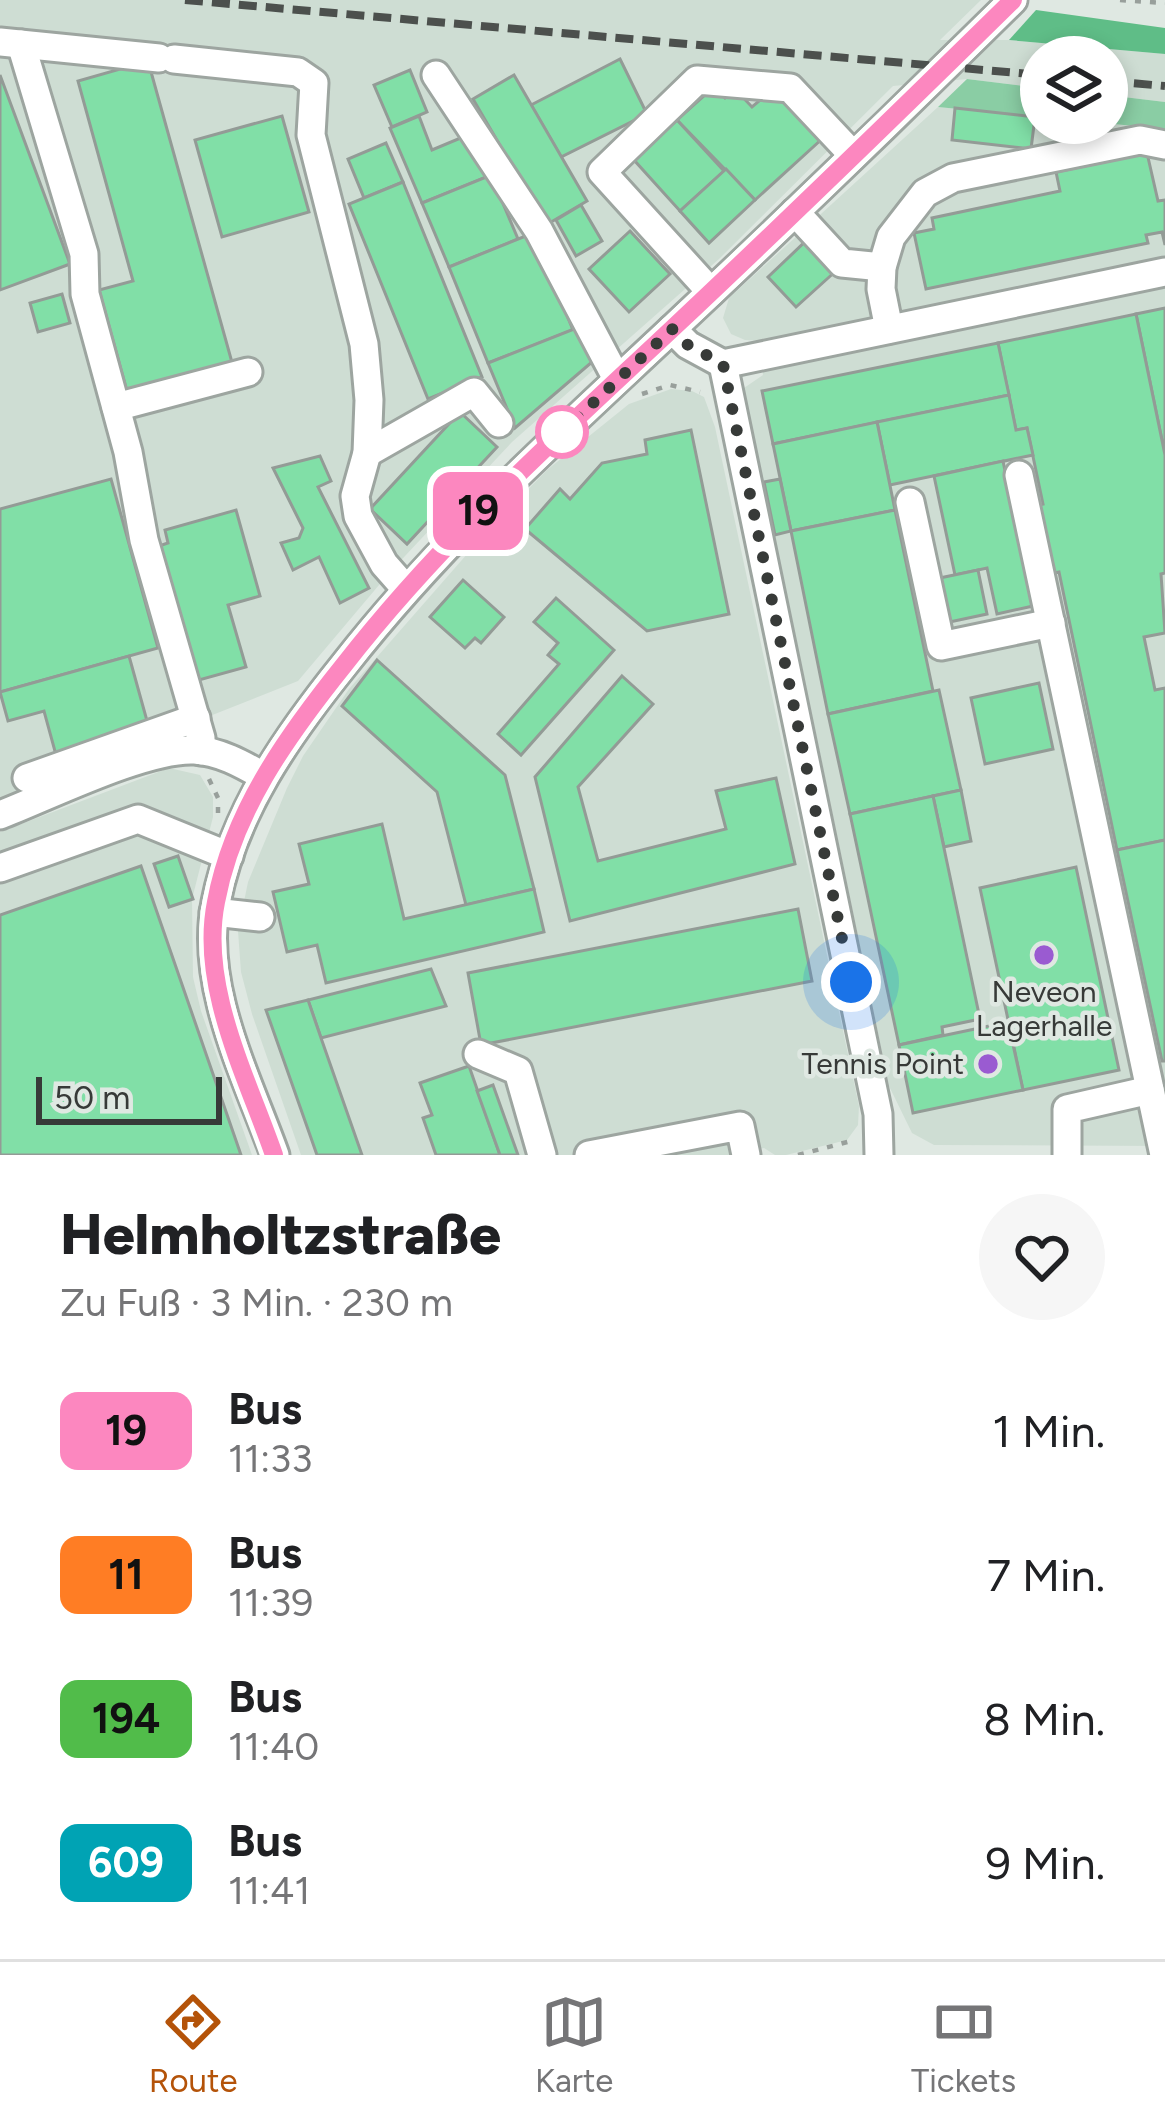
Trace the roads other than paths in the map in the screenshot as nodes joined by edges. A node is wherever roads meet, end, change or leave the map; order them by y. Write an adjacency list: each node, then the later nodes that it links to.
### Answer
1 (997, 5): 5 (street)
2 (10, 43): 15 (street); 17 (street)
3 (436, 75): 14 (street)
4 (1165, 145): 7 (street)
5 (854, 154): 6 (street); 9 (street)
6 (795, 212): 7 (street); 9 (street)
7 (882, 267): 11 (street)
8 (1165, 272): 11 (street)
9 (711, 292): 10 (street)
10 (672, 329): 12 (street); 14 (street)
11 (889, 329): 12 (street)
12 (723, 364): 37 (street)
13 (248, 372): 15 (street)
14 (622, 390): 20 (street)
15 (116, 407): 22 (street)
16 (499, 423): 17 (street)
17 (367, 453): 20 (street)
18 (1019, 475): 21 (street)
19 (910, 502): 21 (street)
20 (406, 589): 24 (street)
21 (1051, 623): 32 (street)
22 (196, 718): 23 (street); 25 (street)
23 (201, 751): 24 (street); 26 (street)
24 (263, 776): 27 (street)
25 (26, 778)
26 (0, 815)
27 (229, 856): 28 (street); 29 (street)
28 (0, 868)
29 (214, 912): 30 (street); 33 (street)
30 (260, 917)
31 (478, 1054): 34 (street)
32 (1150, 1090): 38 (street); 39 (street)
33 (274, 1155)
34 (542, 1155)
35 (589, 1155): 36 (street)
36 (746, 1155)
37 (879, 1155)
38 (1067, 1155)
39 (1164, 1155)

